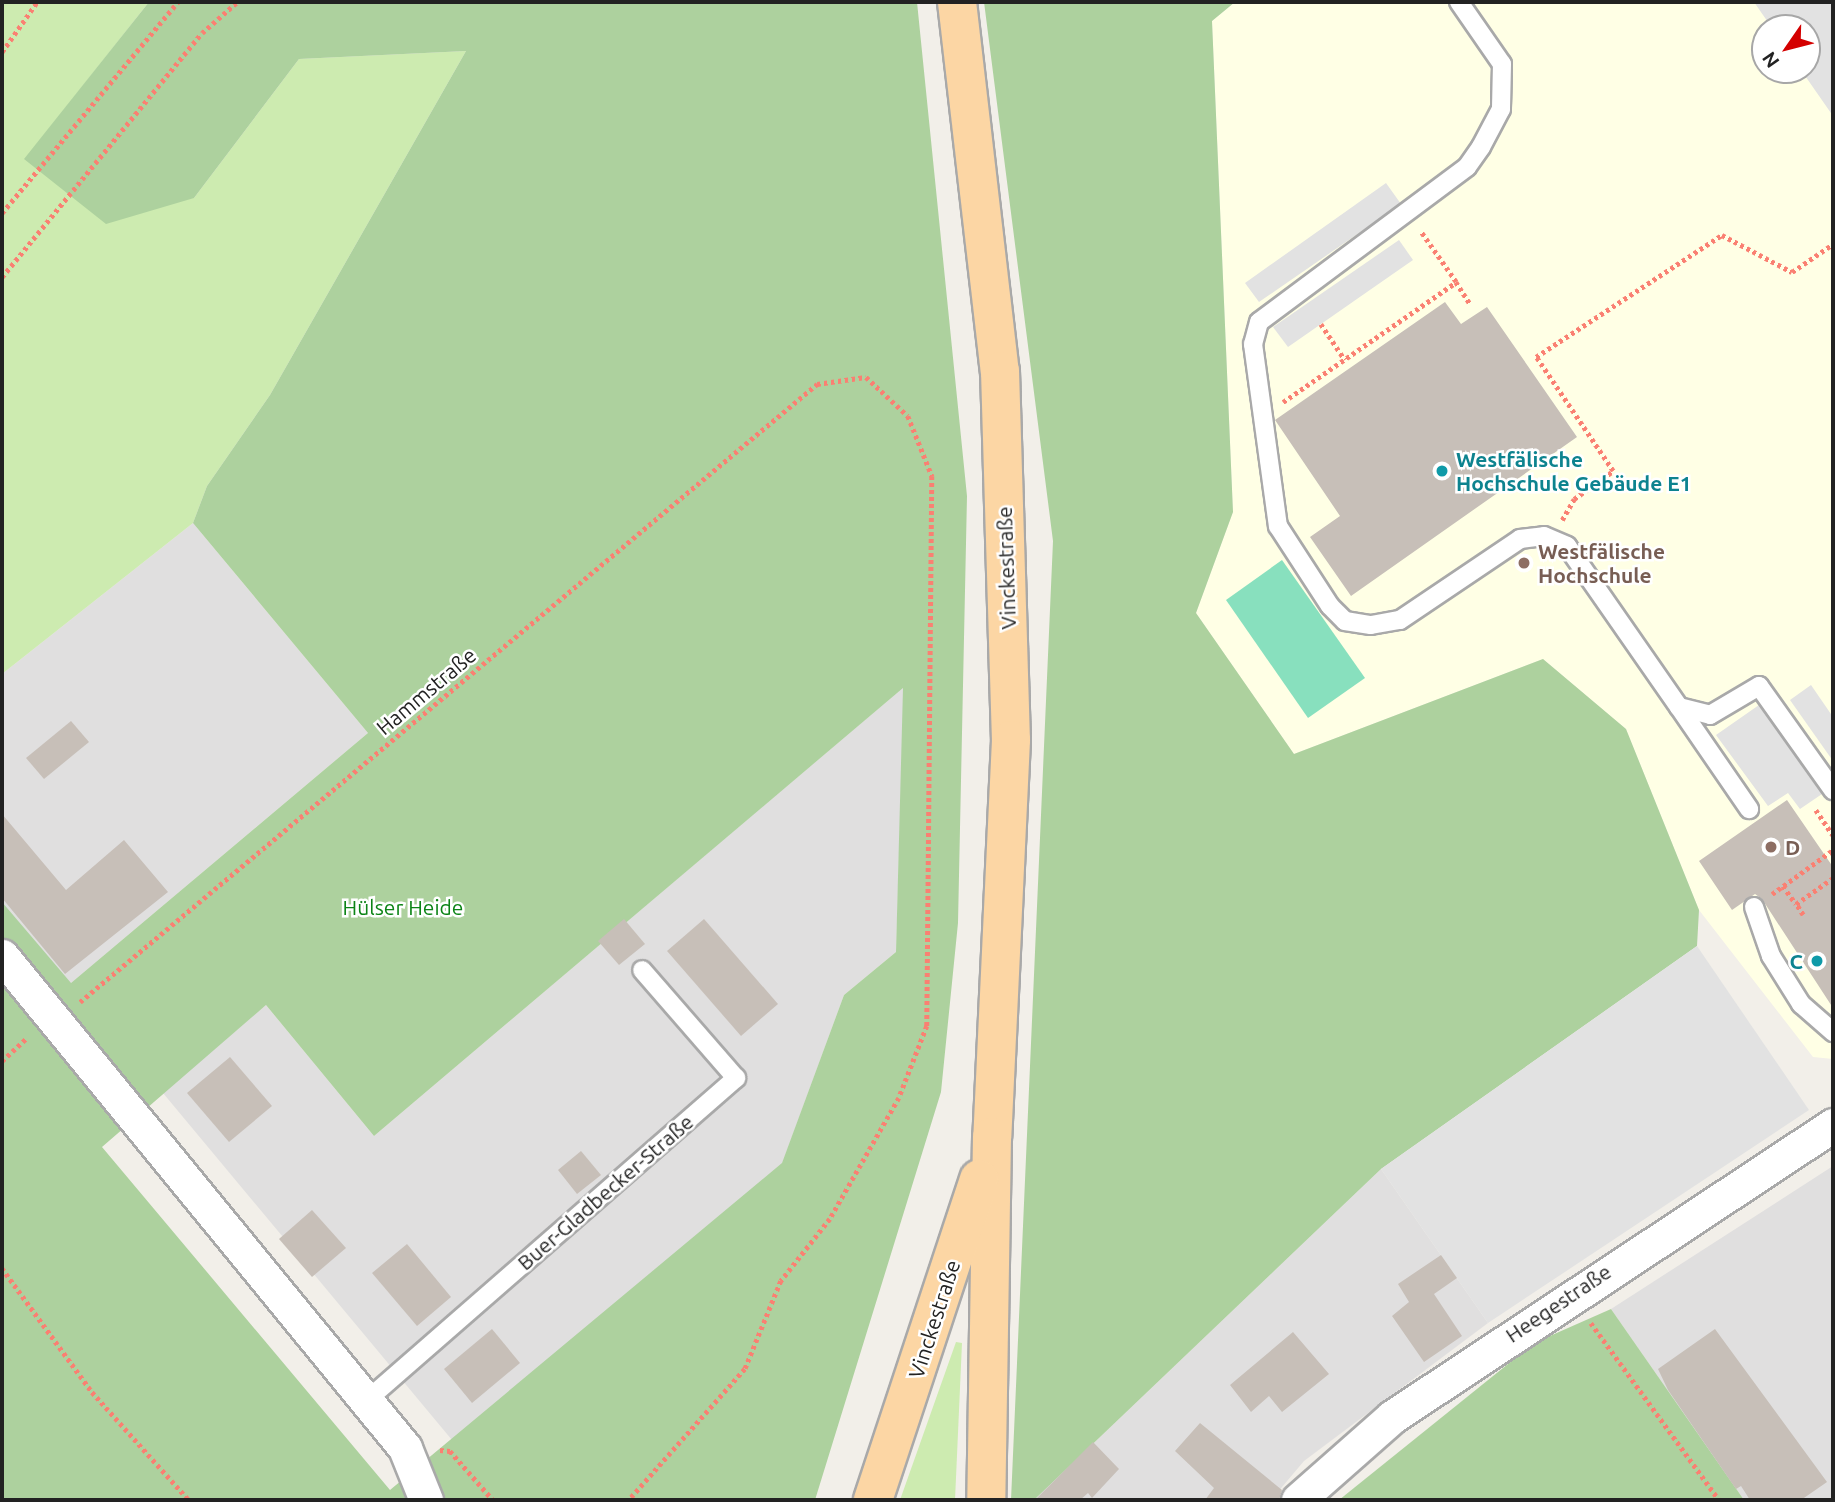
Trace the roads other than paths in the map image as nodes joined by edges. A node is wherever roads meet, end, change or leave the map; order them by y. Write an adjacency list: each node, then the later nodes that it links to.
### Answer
1 (957, 2): 11 (main road, Vinckestraße)
2 (1459, 2): 3 (lane)
3 (1679, 707): 4 (lane); 5 (lane)
4 (1833, 790)
5 (1749, 809)
6 (1754, 907): 9 (lane)
7 (2, 956): 12 (street)
8 (642, 970): 12 (lane, Buer-Gladbecker-Straße)
9 (1833, 1032)
10 (1833, 1125): 16 (street, Heegestraße)
11 (992, 1137): 14 (main road, Vinckestraße); 15 (main road, Vinckestraße)
12 (367, 1401): 13 (street)
13 (426, 1500)
14 (873, 1500)
15 (986, 1500)
16 (1298, 1500)

